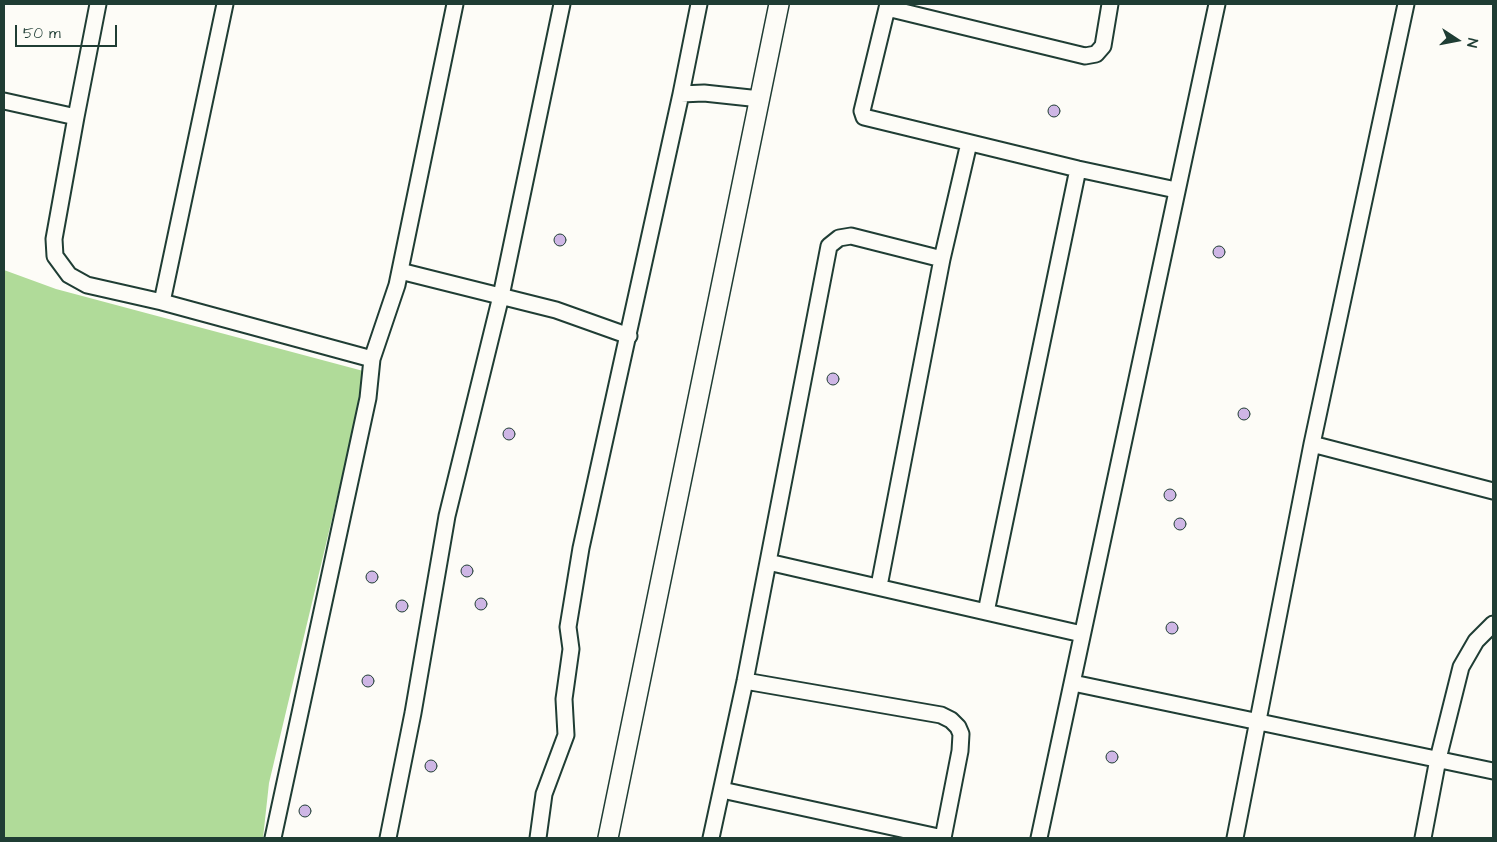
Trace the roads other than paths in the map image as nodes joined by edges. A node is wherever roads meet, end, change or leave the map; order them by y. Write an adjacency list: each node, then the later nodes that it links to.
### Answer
1 (98, 4): 14 (street)
2 (225, 4): 21 (street)
3 (455, 4): 19 (street)
4 (562, 4): 20 (street)
5 (699, 4): 11 (street)
6 (779, 4): 12 (street)
7 (1110, 4): 10 (street)
8 (1217, 4): 17 (street)
9 (1406, 4): 24 (street)
10 (888, 6): 15 (street)
11 (681, 94): 12 (street); 22 (street)
12 (760, 99): 40 (street)
13 (4, 101): 14 (street)
14 (76, 117): 21 (street)
15 (969, 143): 16 (street); 18 (street)
16 (1078, 169): 17 (street); 28 (street)
17 (1176, 190): 30 (street)
18 (942, 259): 26 (street); 27 (street)
19 (400, 271): 20 (street); 23 (street)
20 (501, 296): 22 (street); 38 (street)
21 (162, 302): 23 (street)
22 (629, 336): 39 (street)
23 (372, 359): 37 (street)
24 (1312, 444): 25 (street); 33 (street)
25 (1493, 491)
26 (768, 562): 27 (street); 31 (street)
27 (879, 586): 28 (street)
28 (986, 612): 30 (street)
29 (1493, 624): 34 (street)
30 (1082, 634): 32 (street)
31 (745, 681): 36 (street); 42 (street)
32 (1072, 683): 33 (street); 43 (street)
33 (1260, 720): 34 (street); 44 (street)
34 (1438, 759): 35 (street); 45 (street)
35 (1493, 771)
36 (722, 790): 41 (street); 42 (street)
37 (273, 838)
38 (388, 838)
39 (538, 838)
40 (608, 838)
41 (711, 838)
42 (943, 838)
43 (1039, 838)
44 (1235, 838)
45 (1423, 838)

